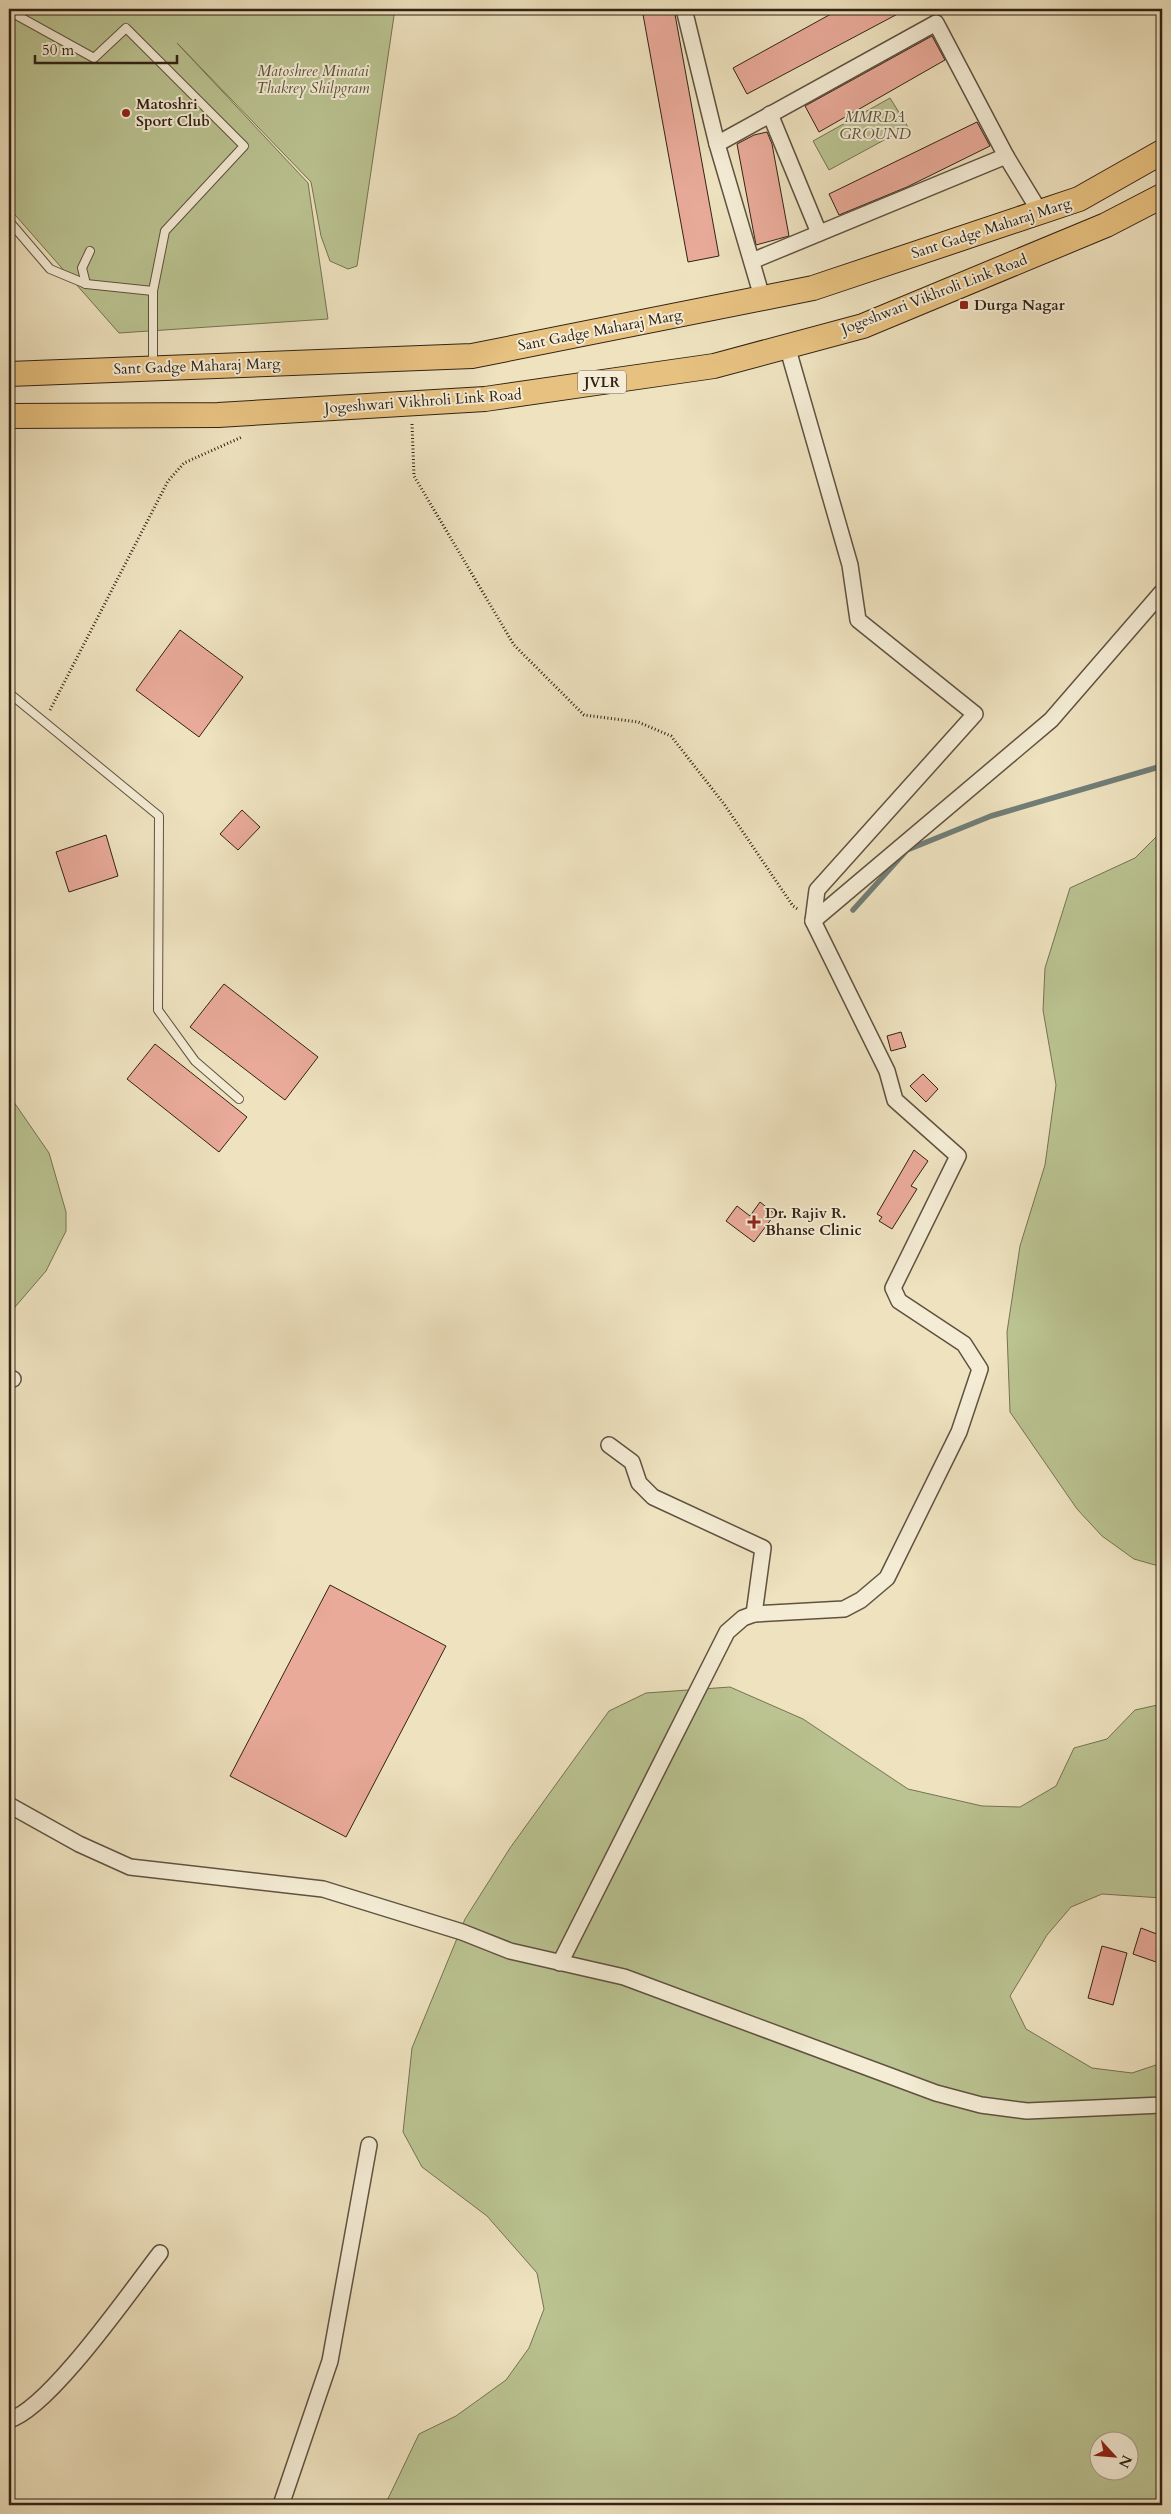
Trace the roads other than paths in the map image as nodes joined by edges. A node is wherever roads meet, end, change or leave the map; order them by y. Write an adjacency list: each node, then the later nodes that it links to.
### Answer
1 (684, 9): 4 (street)
2 (9, 12): 14 (lane)
3 (770, 114): 4 (street); 6 (street); 10 (street)
4 (717, 144): 12 (street)
5 (1162, 152): 8 (main road, Sant Gadge Maharaj Marg)
6 (1006, 156): 8 (street); 10 (street)
7 (1162, 196): 16 (main road, Jogeshwari Vikhroli Link Road / JVLR)
8 (1040, 212): 15 (main road, Sant Gadge Maharaj Marg)
9 (9, 221): 13 (lane)
10 (819, 233): 12 (street)
11 (90, 251): 13 (lane)
12 (752, 261): 15 (street)
13 (86, 284): 14 (lane)
14 (153, 291): 17 (lane)
15 (762, 297): 17 (main road, Sant Gadge Maharaj Marg)
16 (787, 346): 19 (main road, Jogeshwari Vikhroli Link Road / JVLR); 22 (street)
17 (153, 368): 18 (main road, Sant Gadge Maharaj Marg)
18 (9, 374)
19 (9, 416)
20 (1162, 592): 22 (street)
21 (9, 692): 23 (lane)
22 (813, 921): 25 (street)
23 (239, 1099)
24 (609, 1445): 25 (street)
25 (754, 1614): 27 (street)
26 (9, 1805): 27 (street)
27 (560, 1963): 28 (street)
28 (1162, 2105)
29 (369, 2146): 32 (street)
30 (160, 2253): 31 (street)
31 (9, 2420)
32 (281, 2505)

